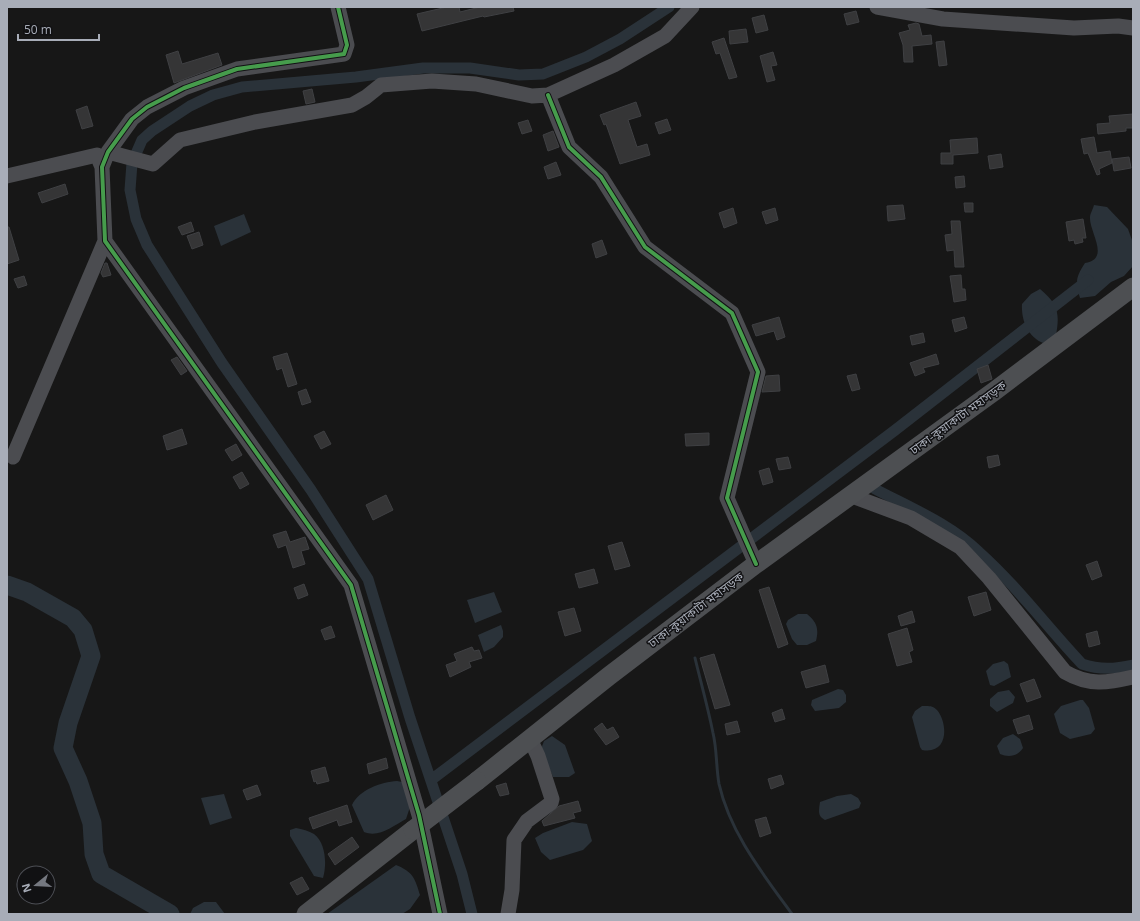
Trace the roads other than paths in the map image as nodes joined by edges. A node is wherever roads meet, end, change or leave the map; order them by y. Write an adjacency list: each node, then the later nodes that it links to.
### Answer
1 (338, 7): 6 (street)
2 (692, 7): 5 (street)
3 (877, 7): 4 (street)
4 (1133, 28)
5 (548, 95): 6 (street); 13 (street)
6 (108, 152): 7 (street)
7 (102, 167): 8 (street); 9 (street)
8 (7, 176)
9 (105, 241): 11 (street); 17 (street)
10 (1133, 287): 12 (main road, ঢাকা-কুয়াকাটা মহাসড়ক)
11 (13, 457)
12 (852, 496): 13 (main road, ঢাকা-কুয়াকাটা মহাসড়ক); 14 (street)
13 (756, 564): 15 (main road, ঢাকা-কুয়াকাটা মহাসড়ক)
14 (1133, 677)
15 (530, 739): 16 (main road, ঢাকা-কুয়াকাটা মহাসড়ক, bridge); 18 (street)
16 (306, 914)
17 (440, 914)
18 (508, 914)

